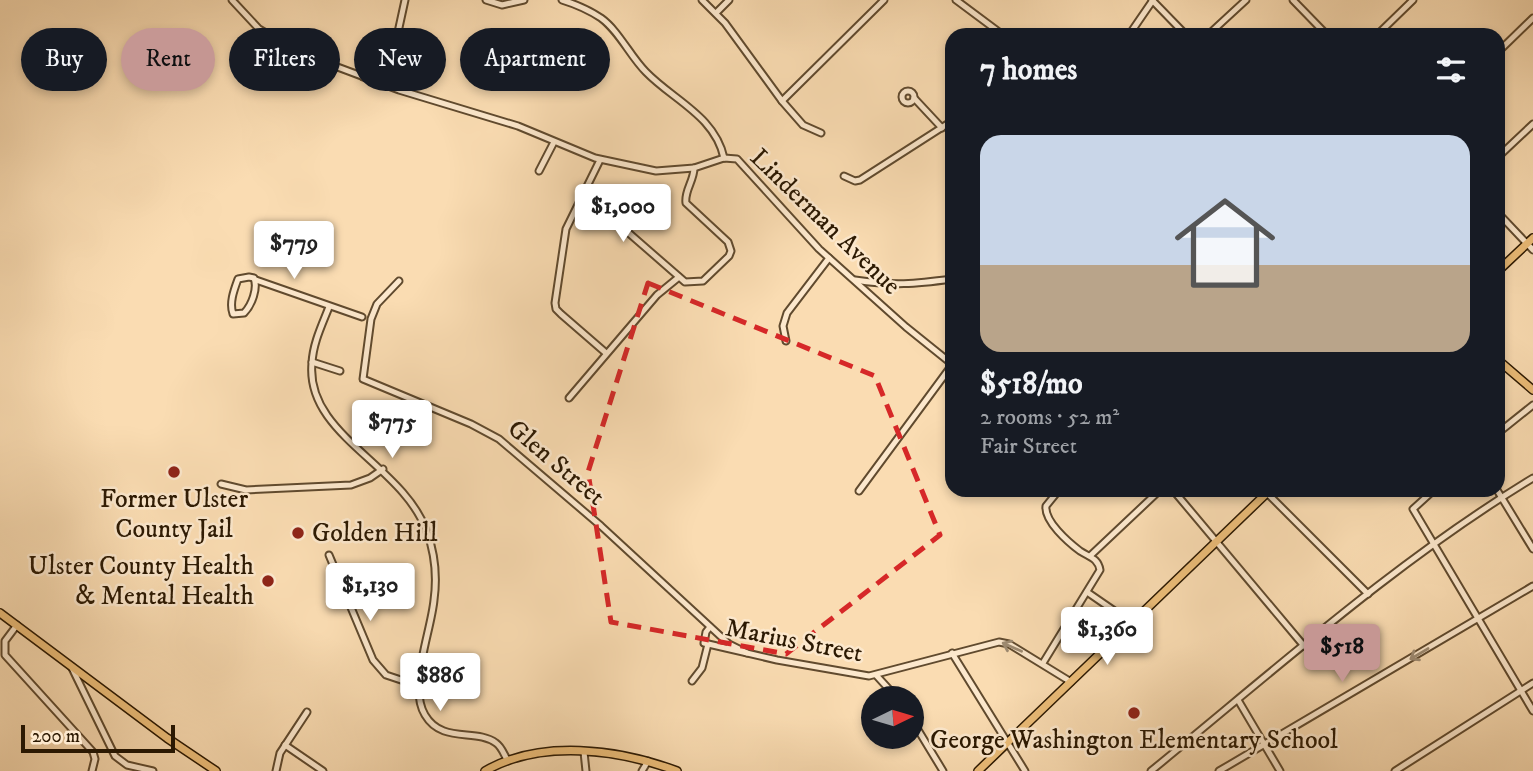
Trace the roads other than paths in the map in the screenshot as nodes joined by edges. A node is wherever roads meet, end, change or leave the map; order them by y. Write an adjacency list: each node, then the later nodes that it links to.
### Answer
1 (232, 0): 24 (street, Linderman Avenue)
2 (405, 0): 16 (street)
3 (486, 0): 4 (street)
4 (524, 0)
5 (562, 0): 34 (street)
6 (702, 0): 14 (street)
7 (729, 0): 14 (street)
8 (884, 0): 27 (street)
9 (956, 0): 17 (street)
10 (1152, 0): 18 (street); 19 (street)
11 (1246, 0): 20 (street)
12 (1293, 0): 21 (street)
13 (1413, 0): 22 (street)
14 (716, 13): 27 (street)
15 (1533, 19): 23 (street)
16 (399, 28)
17 (994, 28)
18 (1134, 28)
19 (1179, 28)
20 (1216, 28)
21 (1320, 28)
22 (1384, 28)
23 (1505, 45)
24 (354, 73)
25 (407, 91): 32 (street, Linderman Avenue)
26 (914, 98): 30 (street)
27 (782, 101): 31 (street)
28 (1533, 124): 33 (street)
29 (945, 126): 30 (street)
30 (942, 128): 38 (street)
31 (821, 133)
32 (554, 142): 35 (street, Linderman Avenue); 37 (street)
33 (1505, 150)
34 (724, 158): 36 (street, Linderman Avenue); 42 (street, Linderman Avenue)
35 (600, 160): 36 (street, Linderman Avenue); 39 (street)
36 (694, 168): 44 (street)
37 (539, 171)
38 (844, 176)
39 (584, 194): 44 (street); 52 (street)
40 (1505, 220): 41 (street)
41 (1531, 244): 43 (main road)
42 (829, 258): 46 (street, Linderman Avenue); 51 (street)
43 (1505, 265)
44 (679, 277): 52 (street)
45 (256, 280): 45 (street); 49 (street)
46 (855, 280): 47 (street); 53 (street, Linderman Avenue)
47 (945, 280)
48 (399, 281): 86 (street, Glen Street)
49 (329, 307): 50 (street); 54 (street)
50 (362, 317)
51 (786, 341)
52 (606, 354): 59 (street)
53 (945, 359)
54 (312, 362): 56 (street); 62 (street)
55 (1505, 366): 58 (main road)
56 (340, 370)
57 (945, 374): 65 (street)
58 (1533, 390)
59 (569, 398)
60 (1533, 405): 61 (street)
61 (1505, 427)
62 (383, 469): 64 (street); 97 (street)
63 (1533, 478): 66 (street)
64 (221, 484)
65 (859, 491)
66 (1505, 495)
67 (1053, 497): 78 (street)
68 (1153, 497): 78 (street)
69 (1179, 497): 74 (street)
70 (1263, 497): 74 (main road)
71 (1275, 497): 81 (street)
72 (1426, 497): 75 (street)
73 (1501, 497): 75 (street); 76 (street)
74 (1217, 542): 84 (main road); 88 (street)
75 (1433, 545): 81 (street); 83 (street)
76 (1533, 549)
77 (328, 555): 97 (street)
78 (1090, 556): 80 (street)
79 (1533, 586): 83 (street)
80 (1087, 592): 84 (street); 91 (street)
81 (1368, 594): 88 (street)
82 (0, 613): 85 (main road)
83 (1478, 619): 99 (street); 105 (street, one-way to 105)
84 (1132, 623): 95 (main road)
85 (17, 625): 92 (main road); 110 (street)
86 (710, 627): 87 (street); 89 (street, Glen Street)
87 (706, 643): 89 (street, Marius Street); 94 (street)
88 (1304, 646): 100 (street)
89 (747, 653): 93 (street, Marius Street)
90 (952, 653): 91 (street, Marius Street, one-way to 90); 93 (street, Marius Street); 104 (street)
91 (1043, 663): 95 (street, Marius Street)
92 (71, 666): 111 (street); 112 (main road)
93 (876, 675): 98 (street)
94 (692, 681)
95 (1071, 681): 104 (main road)
96 (1533, 683): 99 (street)
97 (419, 686): 108 (street)
98 (886, 686)
99 (1521, 691): 101 (street); 125 (street)
100 (1238, 700): 105 (street); 122 (street)
101 (1533, 711)
102 (307, 712): 106 (street)
103 (924, 740): 119 (street)
104 (1008, 743): 120 (main road); 121 (street)
105 (1265, 745): 123 (street); 124 (street)
106 (285, 746): 113 (street); 114 (street)
107 (584, 752): 108 (main road); 109 (main road); 116 (street)
108 (508, 761): 115 (main road)
109 (648, 761): 117 (street); 118 (main road)
110 (92, 771)
111 (153, 771)
112 (216, 771)
113 (276, 771)
114 (323, 771)
115 (485, 771)
116 (586, 771)
117 (642, 771)
118 (677, 771)
119 (943, 771)
120 (978, 771)
121 (1025, 771)
122 (1151, 771)
123 (1220, 771)
124 (1280, 771)
125 (1395, 771)

